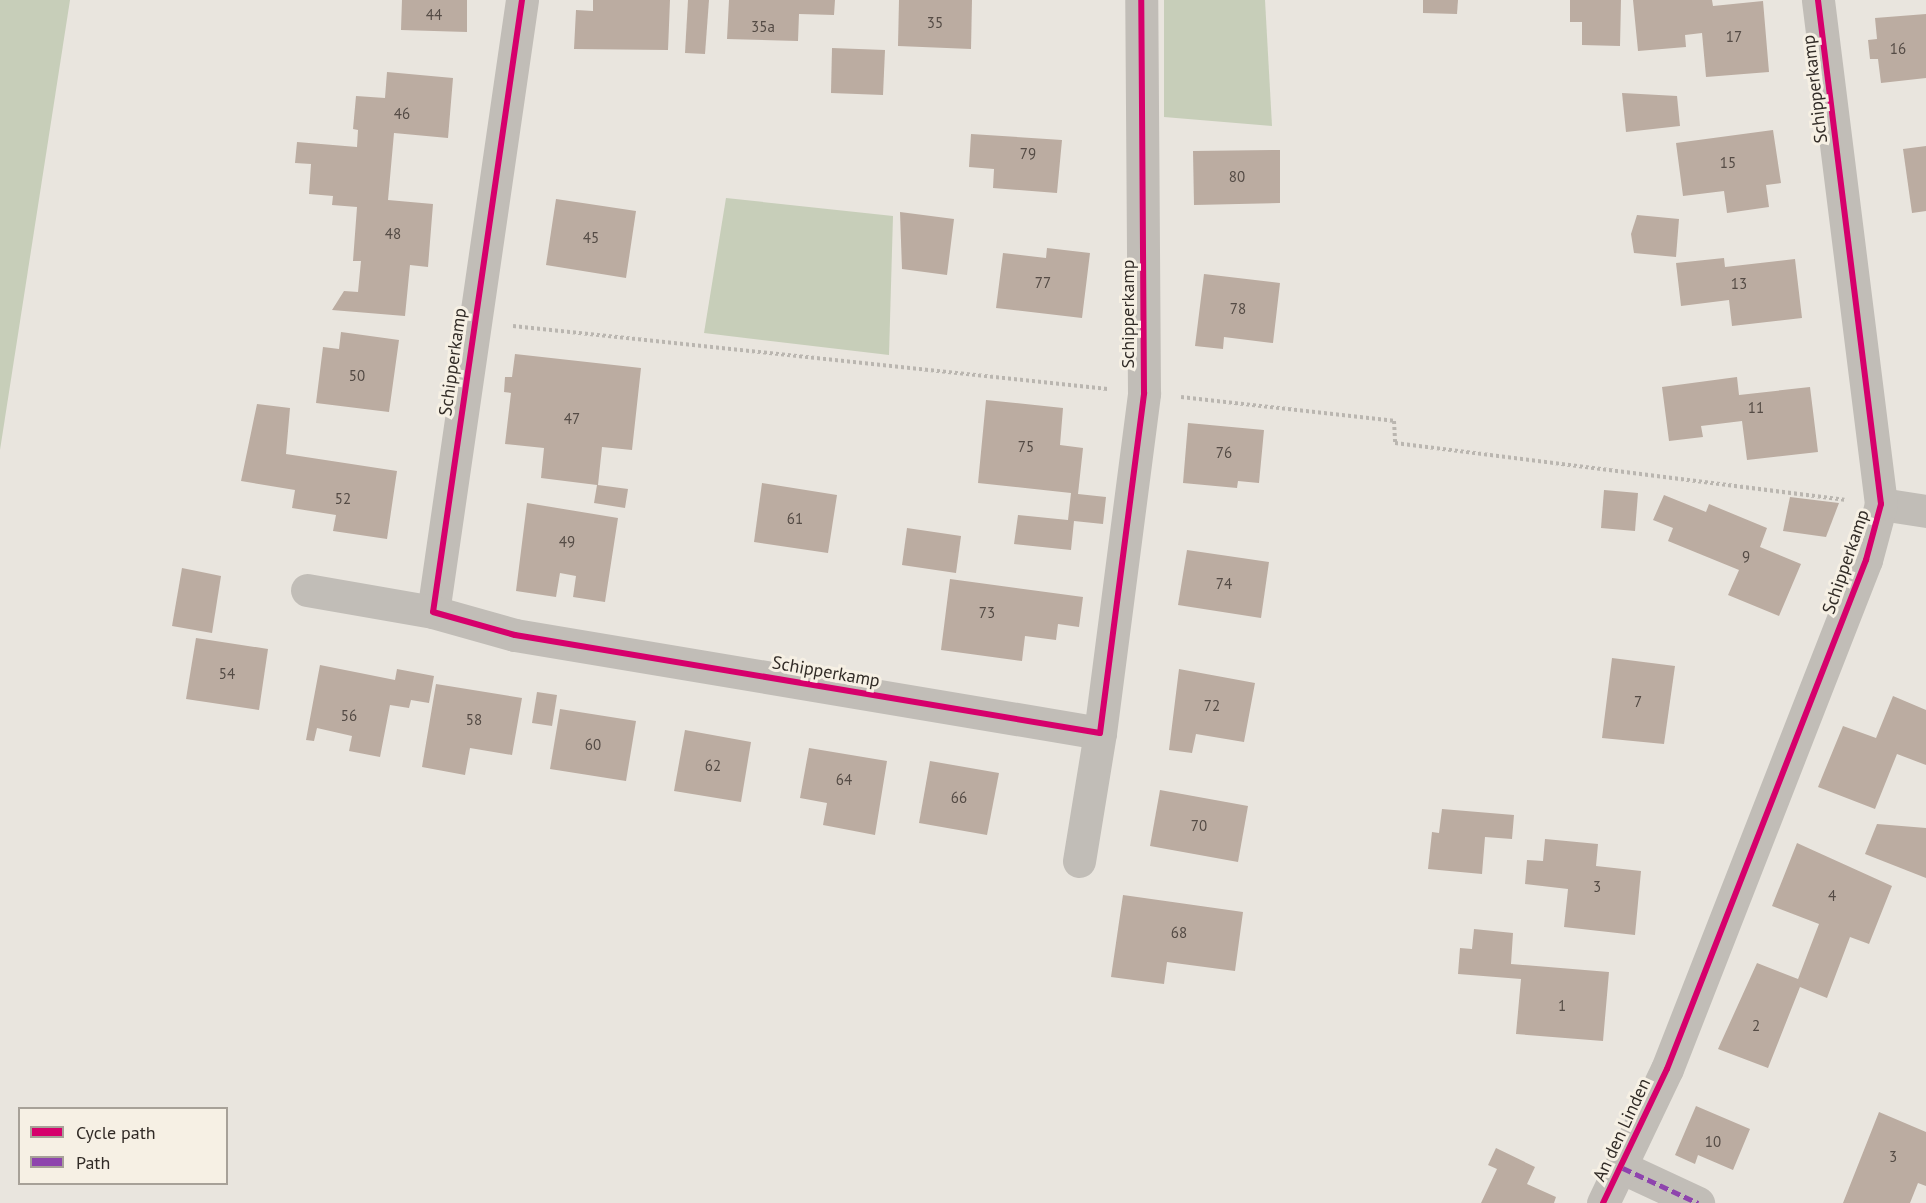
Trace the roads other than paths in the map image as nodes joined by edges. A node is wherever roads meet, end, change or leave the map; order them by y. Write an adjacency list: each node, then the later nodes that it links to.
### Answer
1 (522, 0): 7 (street, Schipperkamp)
2 (1141, 0): 8 (street, Schipperkamp)
3 (1818, 0): 4 (street, Schipperkamp)
4 (1881, 504): 5 (street, Schipperkamp); 10 (street, Schipperkamp)
5 (1926, 511)
6 (307, 590): 7 (street, Schipperkamp)
7 (433, 612): 8 (street, Schipperkamp)
8 (1100, 733): 9 (street, Schipperkamp)
9 (1079, 861)
10 (1667, 1069): 11 (street, An den Linden)
11 (1623, 1168): 12 (street, An den Linden); 13 (street)
12 (1603, 1203)
13 (1698, 1203)

